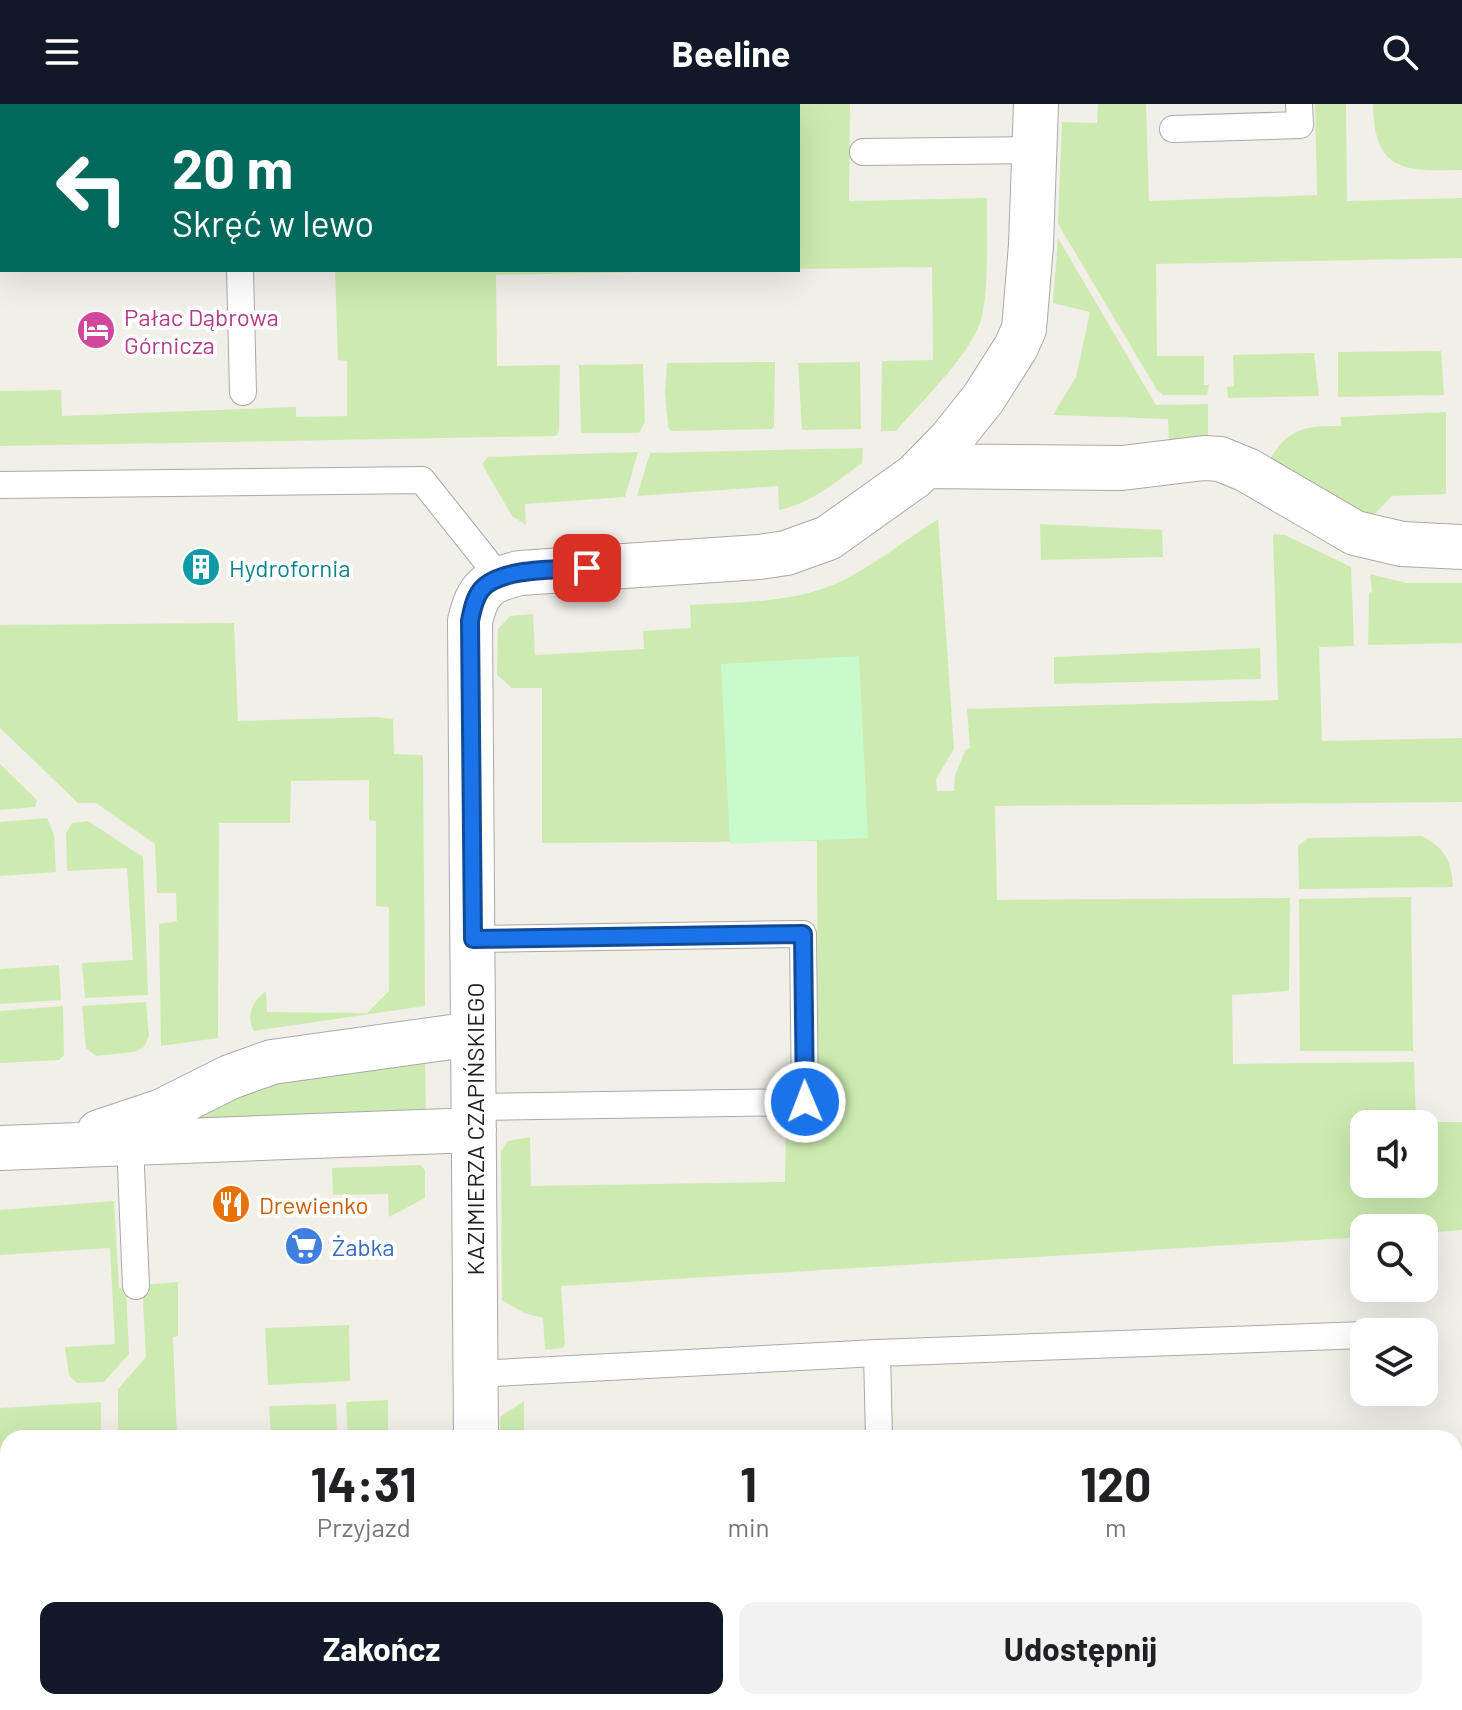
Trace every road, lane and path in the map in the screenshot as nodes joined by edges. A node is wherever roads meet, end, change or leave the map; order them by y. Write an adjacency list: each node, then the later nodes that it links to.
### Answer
1 (1036, 104): 4 (street)
2 (1299, 104): 3 (lane)
3 (1173, 129)
4 (1035, 150): 5 (lane); 8 (street)
5 (863, 152)
6 (240, 272): 7 (lane)
7 (243, 392)
8 (926, 466): 10 (street); 11 (street)
9 (0, 485): 11 (lane)
10 (1462, 547)
11 (500, 578): 12 (street, KAZIMIERZA CZAPIŃSKIEGO)
12 (473, 939): 13 (street, KAZIMIERZA CZAPIŃSKIEGO); 14 (lane)
13 (473, 1034): 14 (street, KAZIMIERZA CZAPIŃSKIEGO); 15 (street)
14 (474, 1118): 16 (street); 21 (street, KAZIMIERZA CZAPIŃSKIEGO)
15 (62, 1143): 16 (street); 17 (street)
16 (130, 1143): 18 (lane)
17 (0, 1148)
18 (136, 1286)
19 (1350, 1336): 20 (lane)
20 (877, 1353): 21 (lane); 23 (lane)
21 (476, 1374): 22 (street, KAZIMIERZA CZAPIŃSKIEGO)
22 (476, 1430)
23 (879, 1430)

